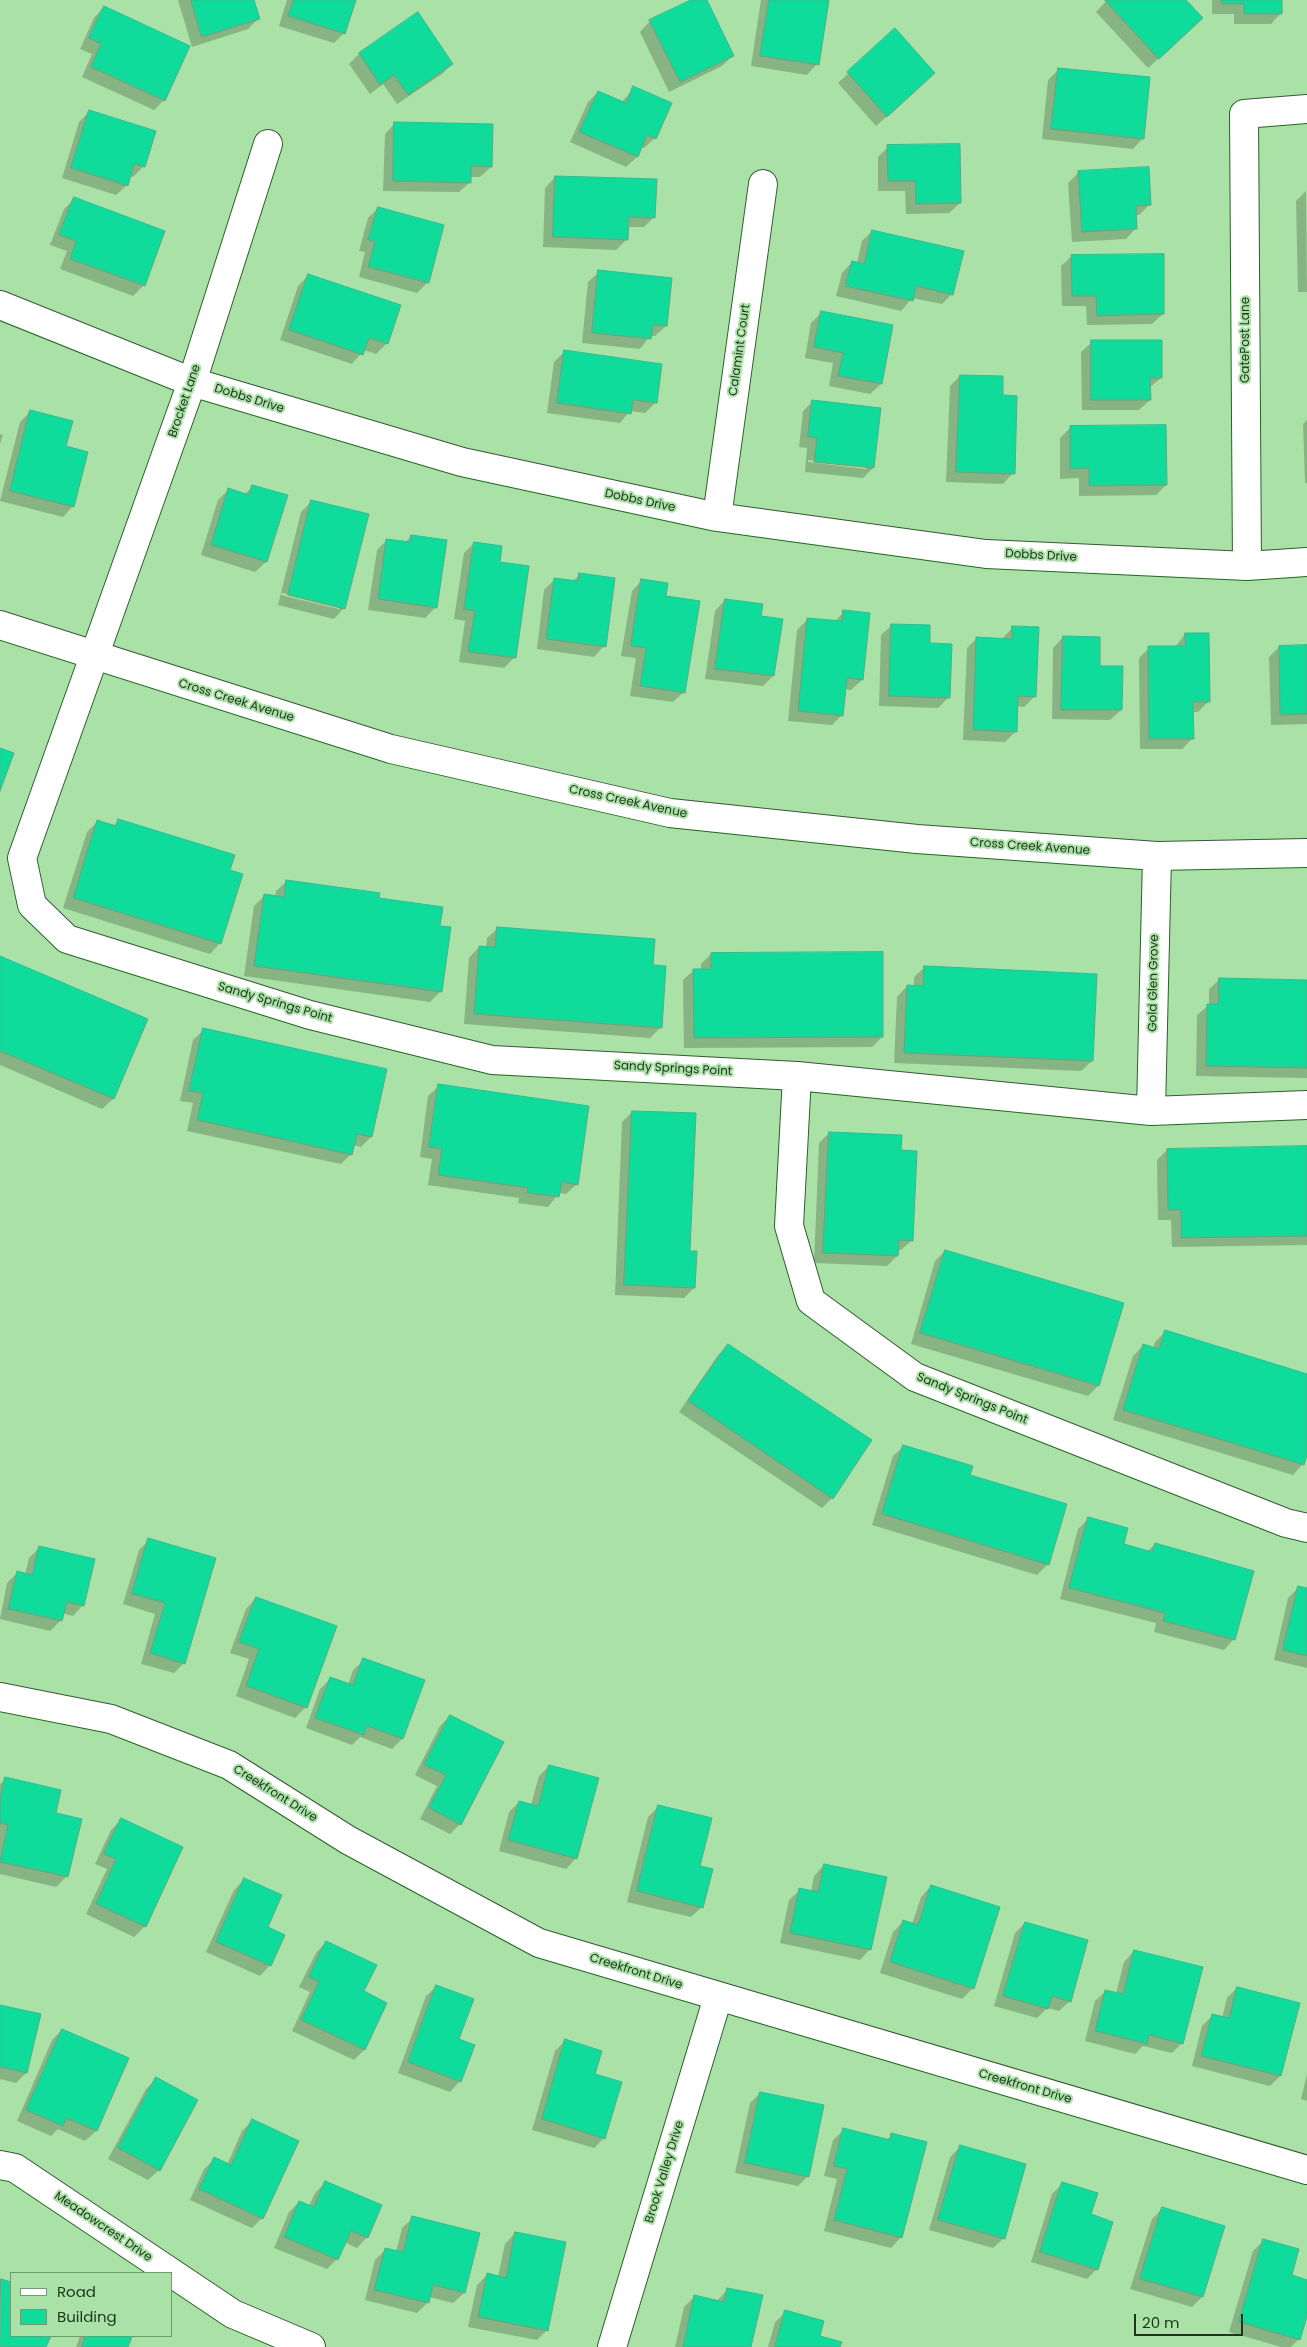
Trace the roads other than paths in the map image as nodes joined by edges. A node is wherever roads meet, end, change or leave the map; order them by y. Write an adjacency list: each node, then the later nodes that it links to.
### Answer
1 (1307, 109): 8 (street, GatePost Lane)
2 (268, 144): 5 (street, Brocket Lane)
3 (764, 184): 6 (street, Calamint Court)
4 (0, 305): 5 (street, Dobbs Drive)
5 (192, 382): 6 (street, Dobbs Drive); 10 (street, Brocket Lane)
6 (717, 517): 8 (street, Dobbs Drive)
7 (1307, 562): 8 (street, Dobbs Drive)
8 (1248, 566)
9 (0, 625): 10 (street, Cross Creek Avenue)
10 (94, 657): 12 (street, Cross Creek Avenue); 13 (street, Sandy Springs Point)
11 (1307, 853): 12 (street, Cross Creek Avenue)
12 (1158, 856): 15 (street, Gold Glen Grove)
13 (797, 1076): 15 (street, Sandy Springs Point); 16 (street, Sandy Springs Point)
14 (1307, 1105): 15 (street, Sandy Springs Point)
15 (1151, 1111)
16 (1307, 1528)
17 (0, 1697): 18 (street, Creekfront Drive)
18 (718, 1997): 20 (street, Creekfront Drive); 24 (street, Brook Valley Drive)
19 (0, 2165): 21 (street, Meadowcrest Drive)
20 (1307, 2170)
21 (170, 2272)
22 (172, 2273): 23 (street, Meadowcrest Drive)
23 (311, 2347)
24 (612, 2347)

